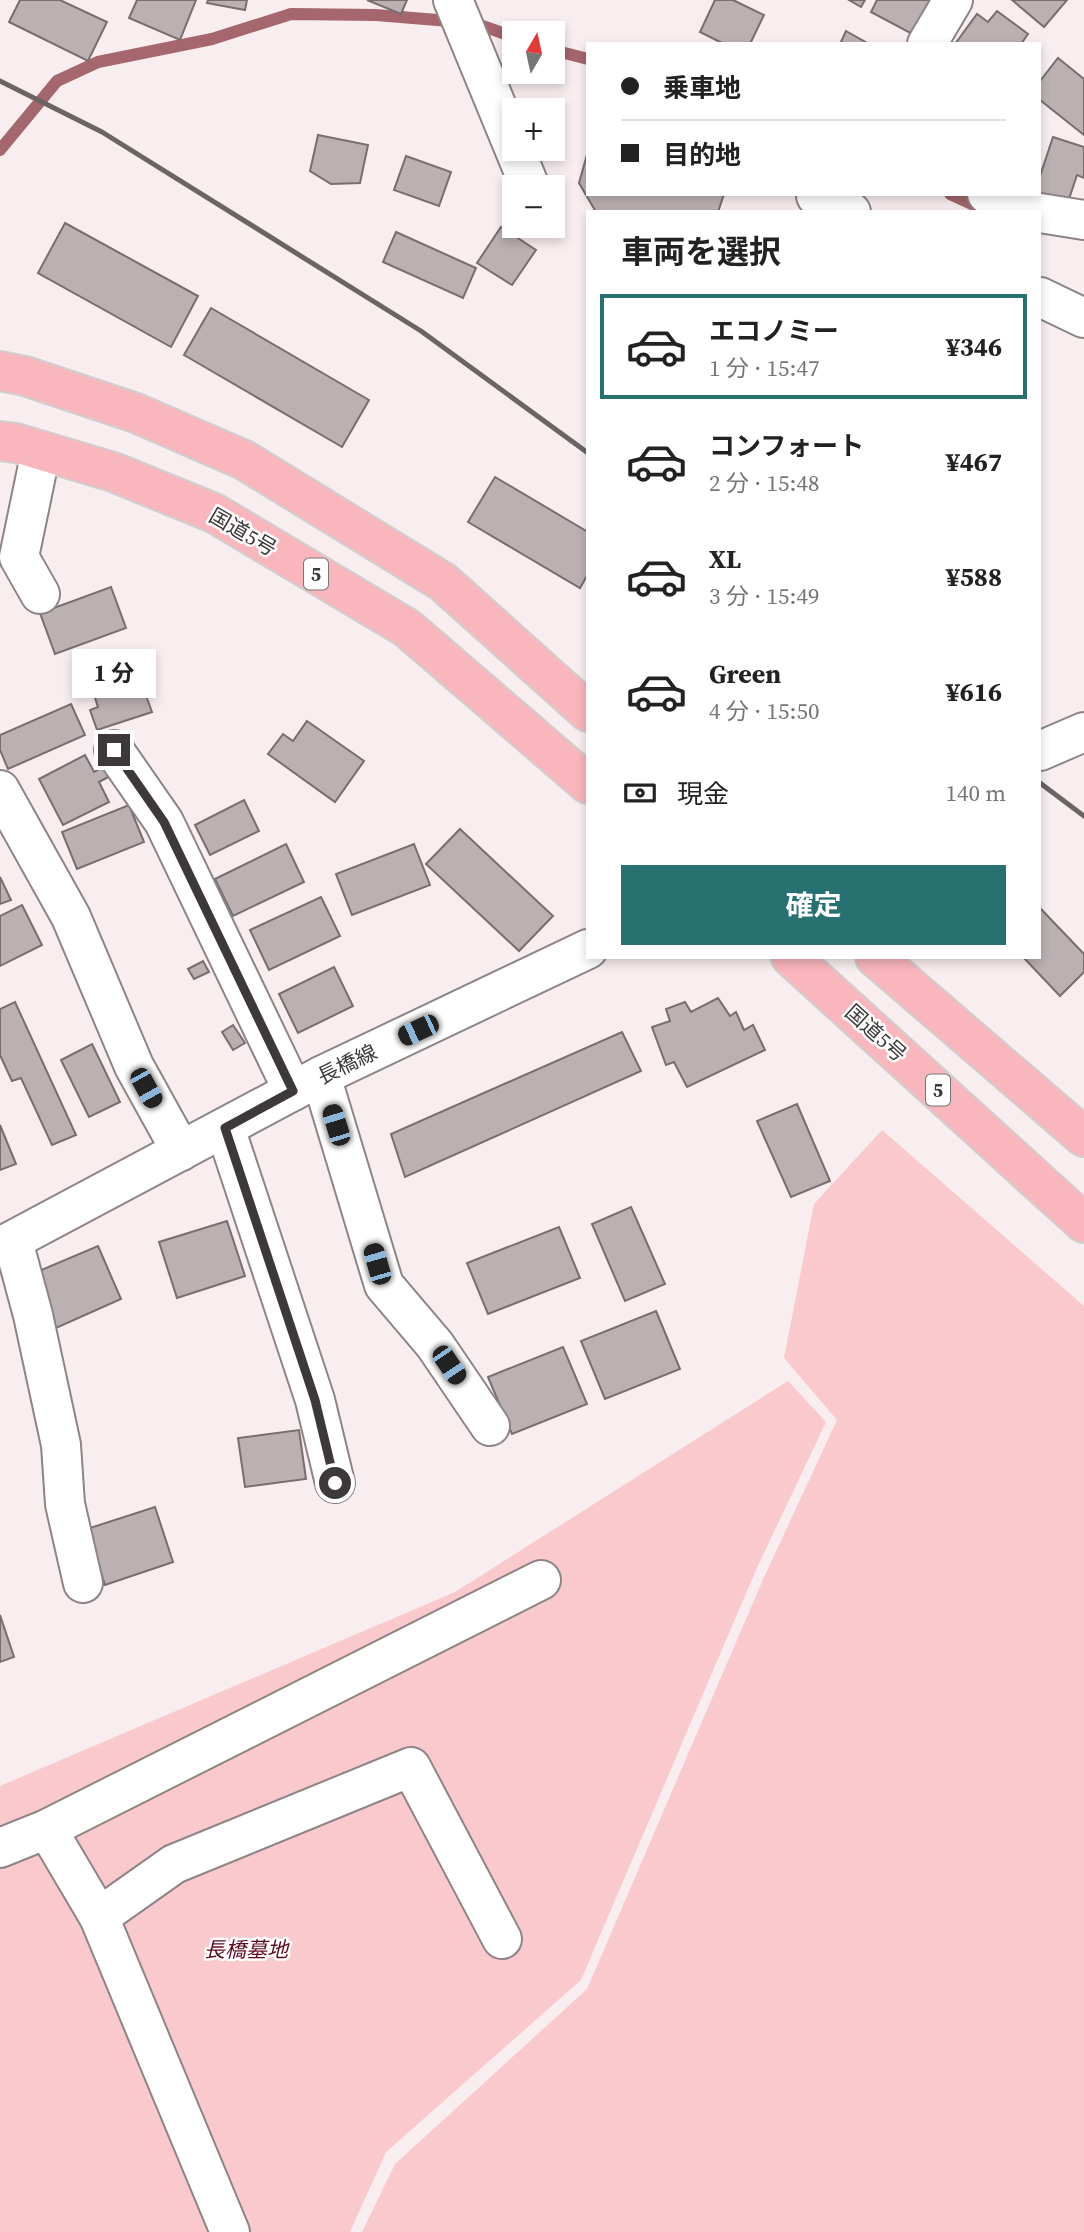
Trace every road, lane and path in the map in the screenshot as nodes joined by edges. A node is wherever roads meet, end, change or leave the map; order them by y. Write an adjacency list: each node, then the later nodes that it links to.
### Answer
1 (953, 0): 3 (street)
2 (457, 11): 4 (street)
3 (928, 42)
4 (525, 175)
5 (816, 196): 7 (street)
6 (991, 196): 8 (street)
7 (847, 210)
8 (1021, 210)
9 (1041, 213): 10 (street)
10 (1084, 220)
11 (1041, 297): 12 (street)
12 (1084, 318)
13 (0, 371): 17 (highway)
14 (0, 441): 15 (highway, 国道5号 / 5)
15 (41, 451): 16 (street); 21 (highway, 国道5号 / 5)
16 (40, 594)
17 (586, 710)
18 (1084, 732): 20 (street)
19 (114, 750): 26 (street)
20 (1041, 751)
21 (586, 782)
22 (0, 790): 29 (street)
23 (586, 949): 26 (street, 長橋線)
24 (793, 959): 30 (highway, 国道5号 / 5)
25 (877, 959): 28 (highway)
26 (307, 1084): 27 (street, 長橋線); 32 (street)
27 (225, 1128): 29 (street, 長橋線); 33 (street)
28 (1084, 1137)
29 (181, 1151): 31 (street, 長橋線)
30 (1084, 1223)
31 (7, 1244): 35 (street)
32 (490, 1426)
33 (335, 1483)
34 (541, 1580): 36 (street)
35 (83, 1583)
36 (47, 1829): 37 (street); 38 (street)
37 (0, 1848)
38 (99, 1917): 39 (street); 40 (street)
39 (502, 1939)
40 (230, 2232)

